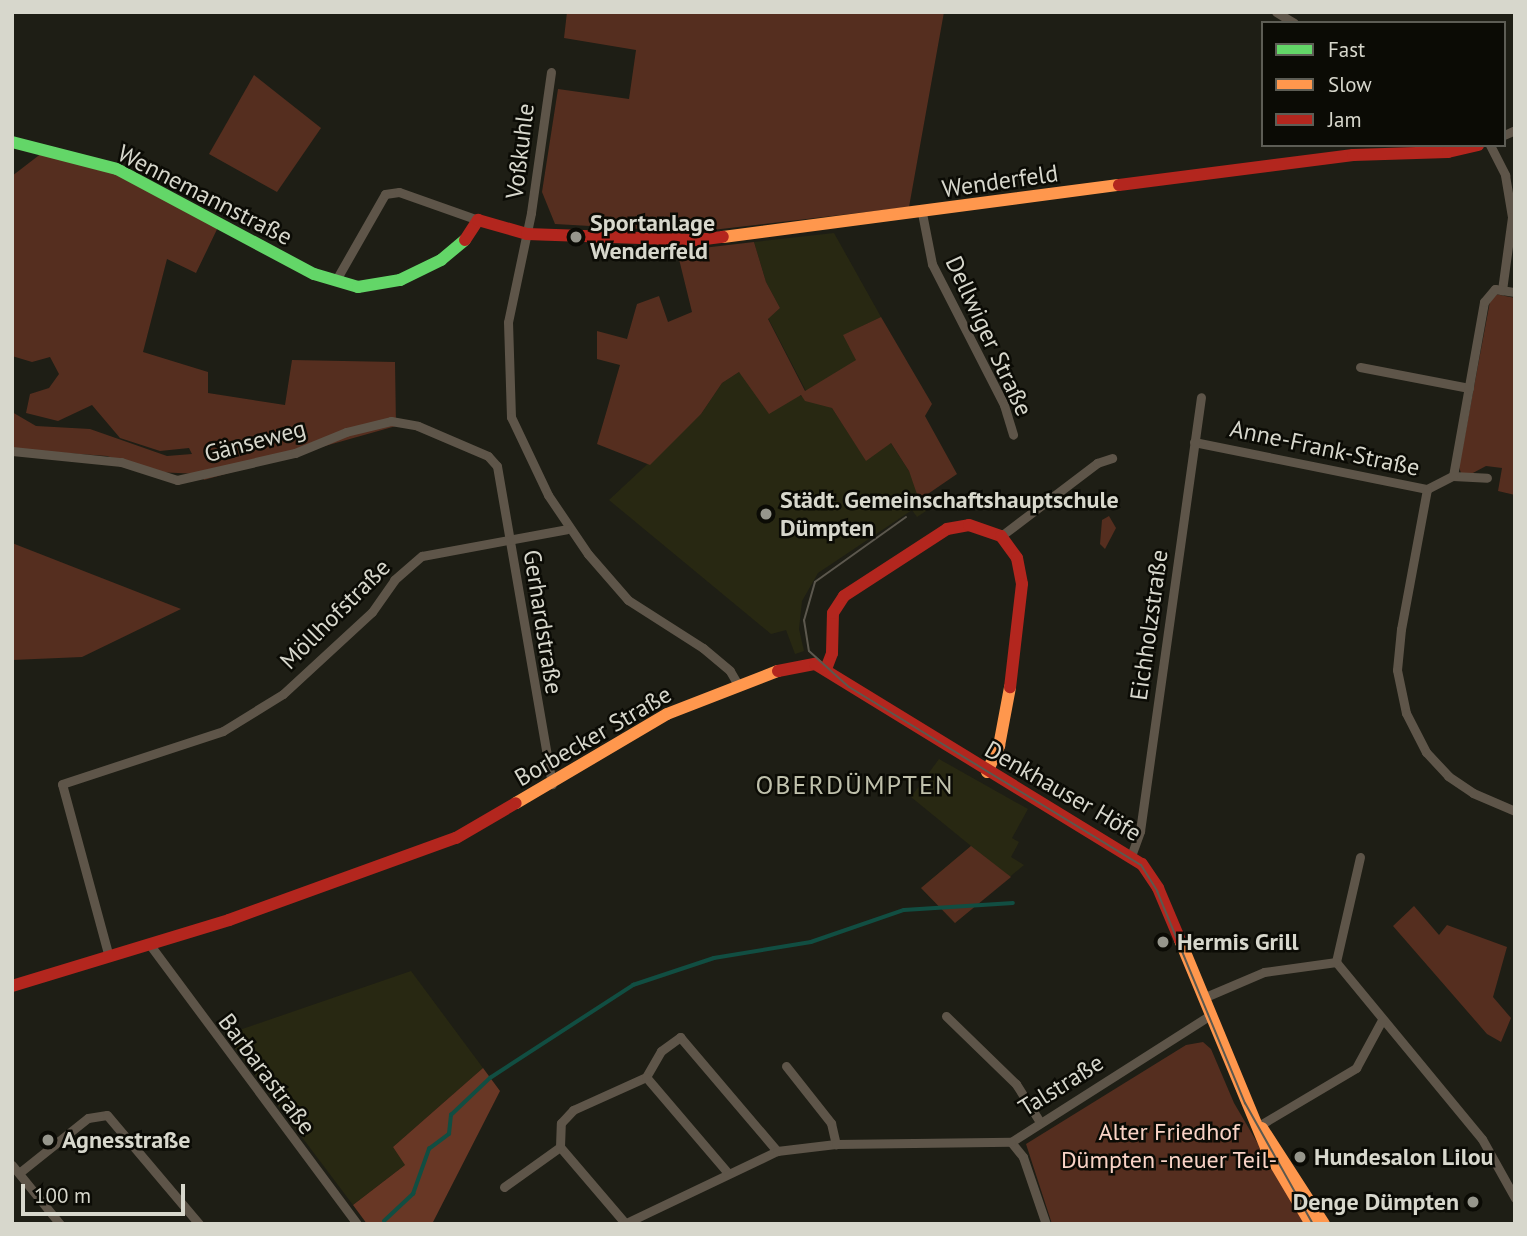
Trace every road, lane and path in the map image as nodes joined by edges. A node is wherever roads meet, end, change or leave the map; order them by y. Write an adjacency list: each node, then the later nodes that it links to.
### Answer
1 (551, 72): 7 (street, Voßkuhle)
2 (12, 142): 8 (street, Wennemannstraße)
3 (1469, 147): 5 (street, Wenderfeld)
4 (1491, 147): 9 (street)
5 (922, 213): 7 (street, Wenderfeld); 14 (street, Dellwiger Straße)
6 (478, 220): 7 (street); 8 (street, Wennemannstraße); 8 (street)
7 (527, 234): 22 (street)
8 (337, 280)
9 (1502, 290): 10 (street); 12 (street)
10 (1515, 292)
11 (1360, 367): 12 (street)
12 (1469, 388): 19 (street)
13 (1200, 397): 15 (street, Eichholzstraße)
14 (1013, 435)
15 (1194, 442): 21 (street, Anne-Frank-Straße); 30 (street, Eichholzstraße)
16 (12, 451): 18 (street, Gänseweg)
17 (1112, 458): 23 (street)
18 (497, 466): 24 (street, Gerhardstraße)
19 (1453, 477): 20 (street, Anne-Frank-Straße); 21 (street, Anne-Frank-Straße)
20 (1487, 478)
21 (1427, 489): 29 (street)
22 (567, 528): 24 (street, Möllhofstraße); 26 (street)
23 (1001, 536): 25 (street); 27 (street)
24 (511, 539): 28 (street, Gerhardstraße); 33 (street, Möllhofstraße)
25 (826, 669): 26 (street, Borbecker Straße); 27 (street, Denkhauser Höfe)
26 (738, 685): 28 (street, Borbecker Straße)
27 (987, 772): 30 (street, Denkhauser Höfe)
28 (552, 784): 32 (street, Borbecker Straße)
29 (1515, 811)
30 (1131, 855): 36 (street, Denkhauser Höfe)
31 (1360, 857): 34 (street)
32 (150, 945): 33 (street, Borbecker Straße); 55 (street, Barbarastraße)
33 (109, 957): 35 (street, Borbecker Straße)
34 (1336, 962): 36 (street); 39 (street)
35 (12, 986)
36 (1203, 998): 37 (street, Denkhauser Höfe)
37 (1210, 1015): 42 (street, Talstraße); 43 (street, Denkhauser Höfe)
38 (946, 1016): 42 (street)
39 (1382, 1020): 43 (street); 51 (street)
40 (786, 1066): 45 (street)
41 (646, 1077): 46 (street); 47 (street); 49 (street)
42 (1040, 1122): 44 (street, Talstraße)
43 (1260, 1125): 57 (street, Denkhauser Höfe); 58 (street, Denkhauser Höfe)
44 (1011, 1142): 45 (street, Talstraße); 56 (street)
45 (836, 1144): 47 (street, Talstraße)
46 (560, 1147): 50 (street); 52 (street, Talstraße)
47 (777, 1151): 49 (street, Talstraße)
48 (15, 1169): 53 (street); 54 (street)
49 (728, 1173): 52 (street, Talstraße)
50 (503, 1187)
51 (1515, 1198)
52 (624, 1223)
53 (60, 1224)
54 (199, 1224)
55 (357, 1224)
56 (1046, 1224)
57 (1311, 1224)
58 (1324, 1224)

